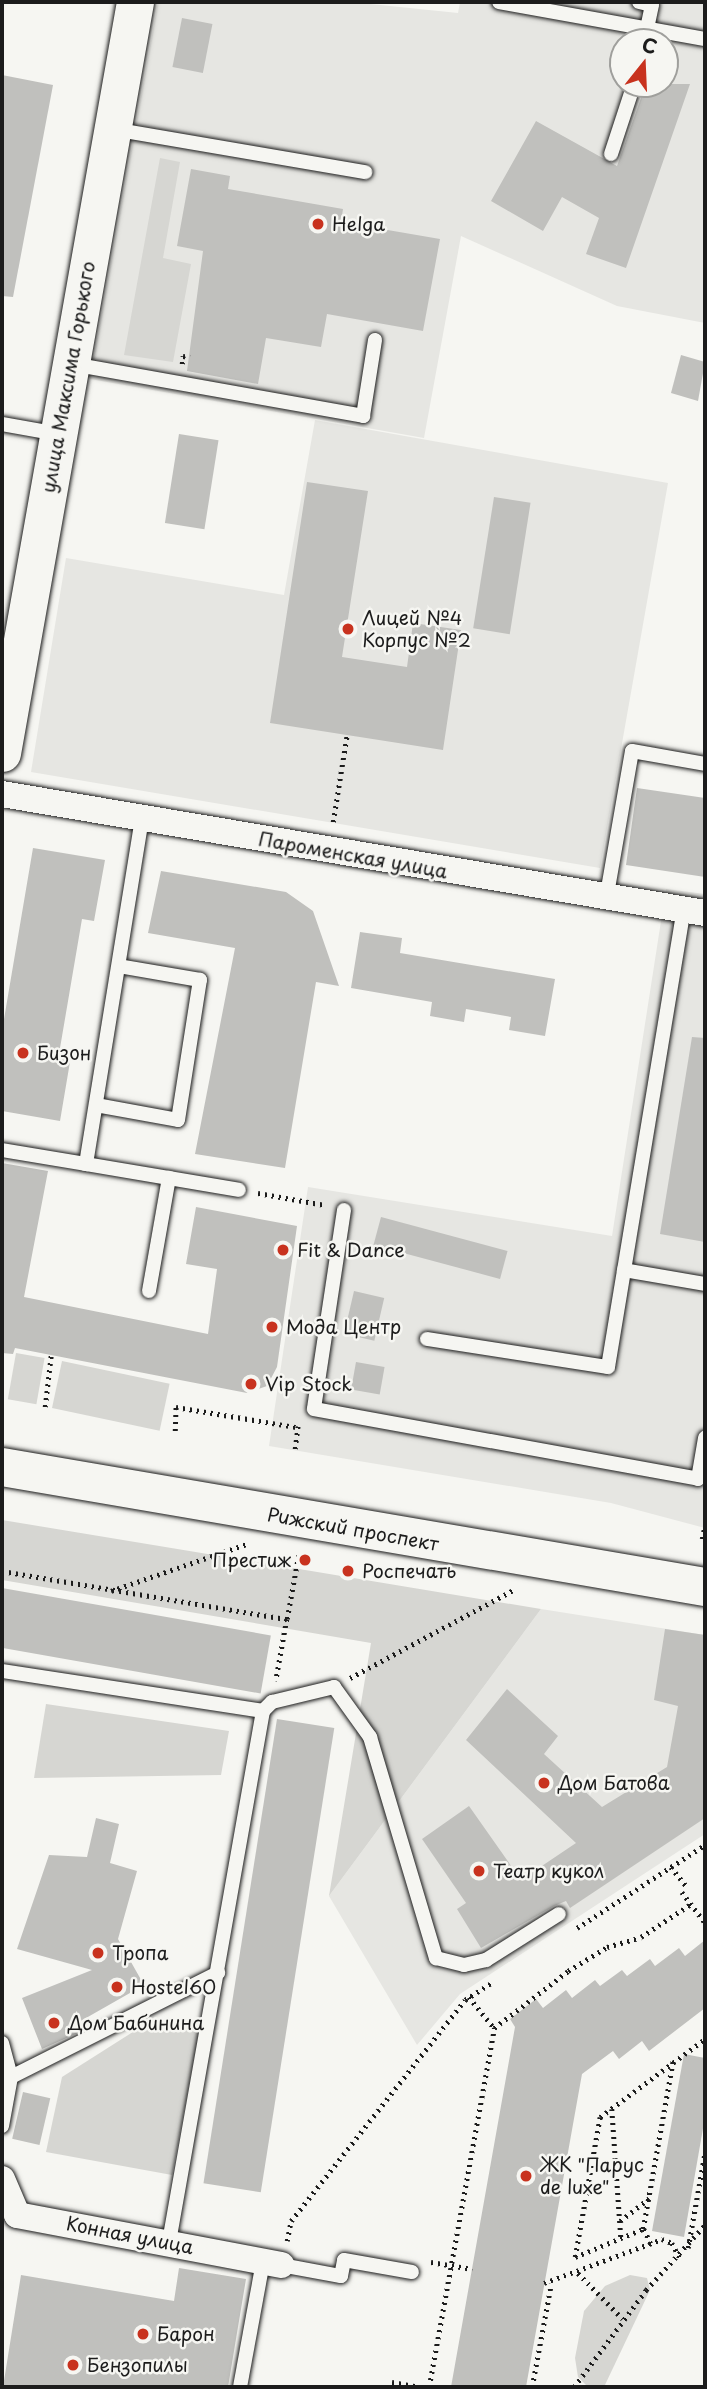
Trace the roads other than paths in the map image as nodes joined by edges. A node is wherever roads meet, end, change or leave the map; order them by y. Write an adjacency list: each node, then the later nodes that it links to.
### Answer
1 (135, 2): 9 (main road, улица Максима Горького)
2 (499, 2): 4 (lane)
3 (639, 2): 5 (lane)
4 (611, 28)
5 (647, 28)
6 (679, 38): 7 (lane)
7 (705, 39)
8 (629, 98): 10 (lane)
9 (112, 129): 11 (lane); 13 (main road, улица Максима Горького)
10 (611, 154)
11 (365, 172)
12 (375, 340): 13 (lane)
13 (70, 364): 15 (main road, улица Максима Горького)
14 (2, 424): 15 (lane)
15 (58, 434): 16 (main road, улица Максима Горького)
16 (2, 752)
17 (705, 764): 20 (lane)
18 (2, 794): 19 (street, Пароменская улица)
19 (142, 818): 20 (street, Пароменская улица); 22 (lane)
20 (606, 900): 21 (street, Пароменская улица)
21 (695, 911): 29 (lane)
22 (119, 966): 23 (lane); 23 (lane)
23 (96, 1105): 25 (lane)
24 (2, 1150): 25 (lane)
25 (86, 1164): 26 (lane)
26 (169, 1178): 27 (lane); 31 (lane)
27 (239, 1190)
28 (344, 1210): 33 (lane)
29 (624, 1270): 30 (lane); 32 (lane)
30 (705, 1284)
31 (149, 1291)
32 (427, 1339)
33 (705, 1438)
34 (2, 1467): 35 (main road, Рижский проспект)
35 (705, 1587)
36 (2, 1671): 37 (lane)
37 (268, 1707): 38 (lane); 39 (lane)
38 (559, 1914)
39 (218, 1973): 41 (lane); 44 (lane)
40 (2, 2043): 41 (lane)
41 (11, 2077): 42 (lane)
42 (2, 2126)
43 (2, 2179): 44 (street, Конная улица)
44 (169, 2242): 45 (street, Конная улица)
45 (272, 2264): 46 (lane); 47 (lane)
46 (412, 2272)
47 (240, 2387)

